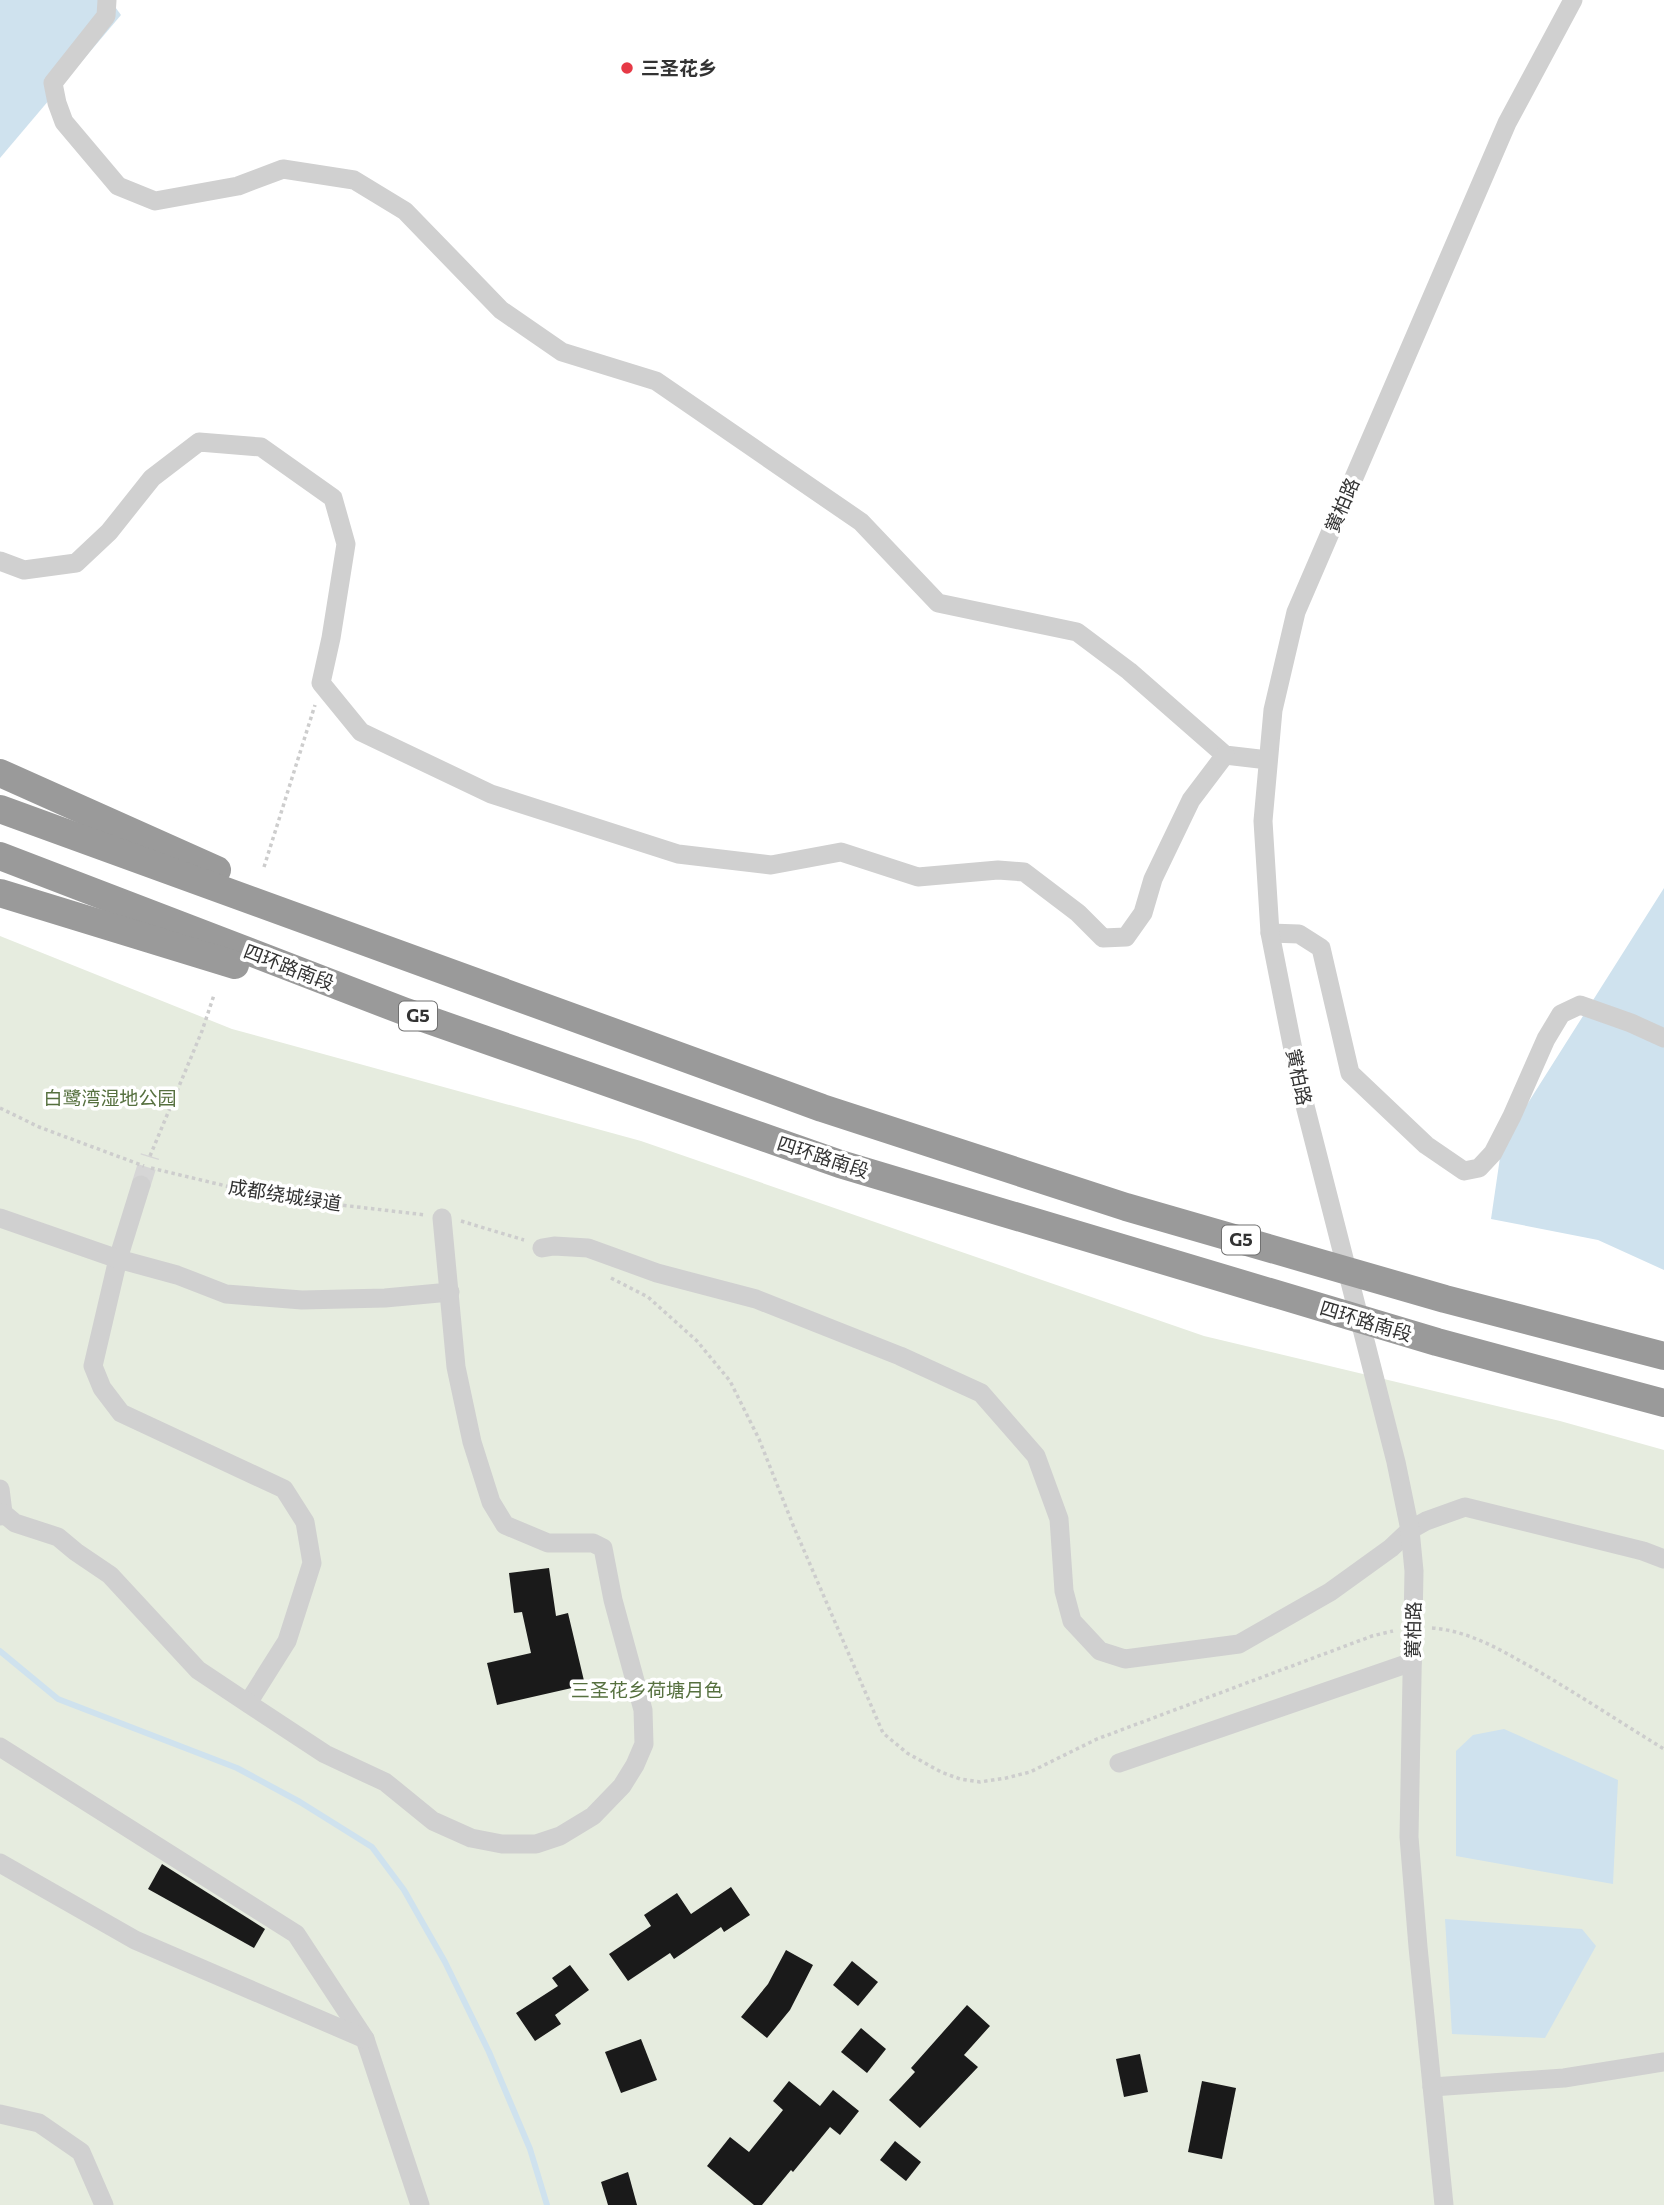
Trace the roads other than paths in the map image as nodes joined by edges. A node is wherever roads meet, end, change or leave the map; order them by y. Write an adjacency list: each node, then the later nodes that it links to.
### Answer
1 (107, 0): 4 (street)
2 (1573, 0): 5 (street, 黉柏路)
3 (0, 561): 4 (street)
4 (1225, 755): 5 (street)
5 (1268, 760): 10 (street, 黉柏路)
6 (0, 772): 11 (highway)
7 (0, 809): 11 (highway, G5)
8 (0, 856): 13 (highway, 四环路南段 / G5)
9 (0, 893): 13 (highway)
10 (1270, 933): 12 (street); 24 (street, 黉柏路)
11 (420, 962): 20 (highway, G5)
12 (1664, 1038)
13 (517, 1051): 21 (highway, 四环路南段 / G5)
14 (141, 1185): 18 (street)
15 (0, 1218): 18 (street)
16 (442, 1218): 19 (street)
17 (542, 1248): 24 (street)
18 (118, 1259): 19 (street); 27 (street)
19 (450, 1292): 27 (street)
20 (1664, 1356)
21 (1664, 1403)
22 (0, 1489): 23 (street)
23 (1, 1514): 27 (street)
24 (1410, 1530): 25 (street); 26 (street, 黉柏路)
25 (1664, 1559)
26 (1412, 1662): 29 (street); 33 (street, 黉柏路)
27 (248, 1703)
28 (0, 1747): 31 (street)
29 (1119, 1763)
30 (0, 1863): 31 (street)
31 (365, 2039): 36 (street)
32 (1664, 2062): 33 (street)
33 (1432, 2087): 37 (street, 黉柏路)
34 (0, 2114): 35 (street)
35 (104, 2205)
36 (420, 2205)
37 (1444, 2205)

